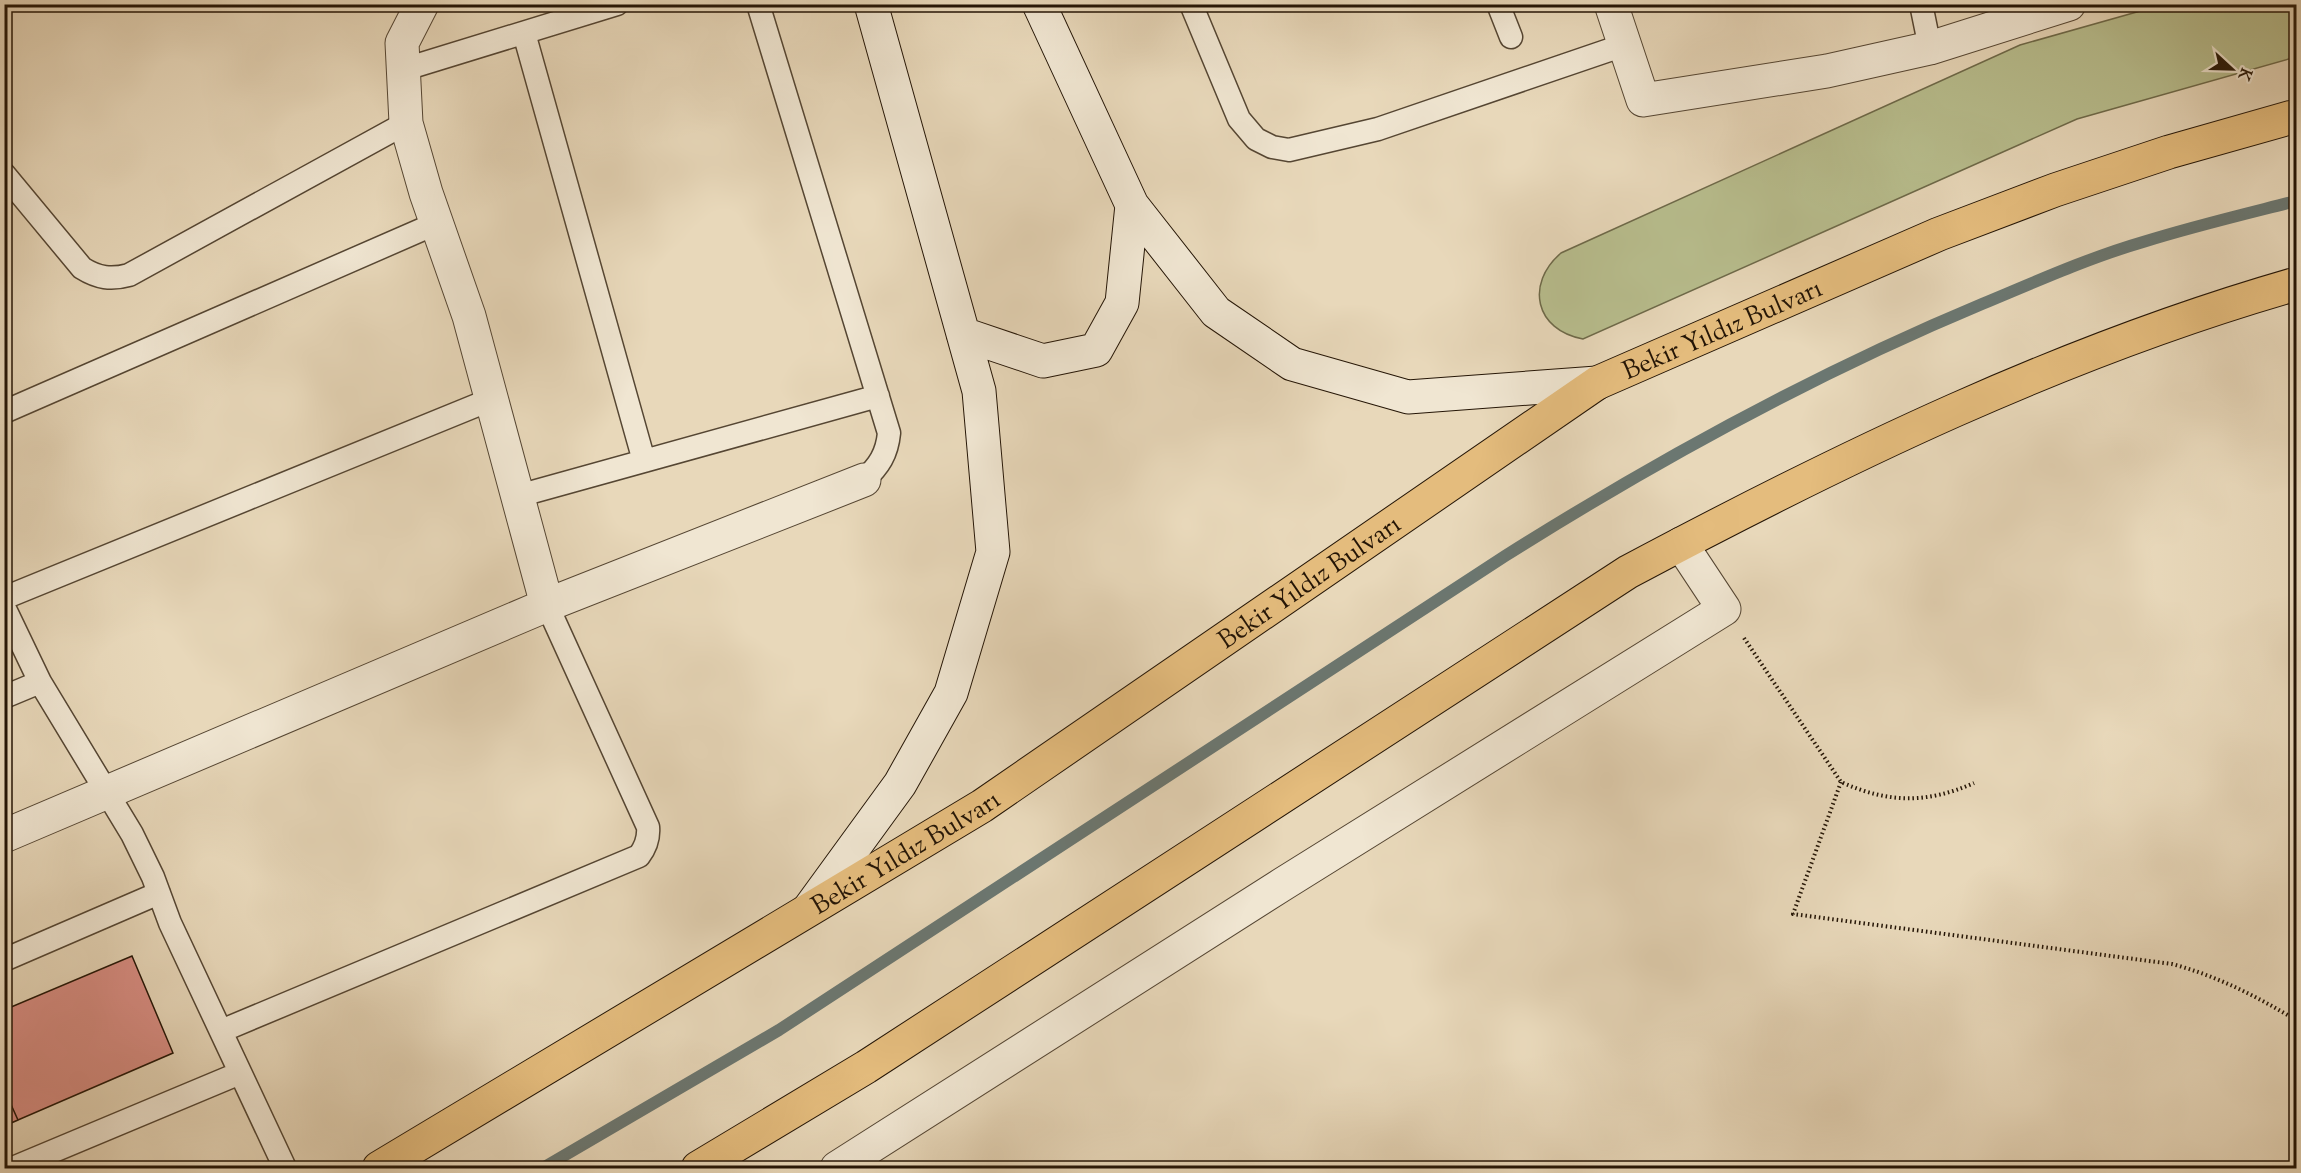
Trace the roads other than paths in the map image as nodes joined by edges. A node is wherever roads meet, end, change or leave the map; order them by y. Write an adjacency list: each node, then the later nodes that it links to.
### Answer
1 (422, 4): 15 (street)
2 (617, 4): 11 (lane)
3 (758, 4): 24 (lane)
4 (871, 4): 22 (street)
5 (1040, 4): 19 (street)
6 (1191, 4): 13 (lane)
7 (1498, 4): 12 (lane)
8 (1611, 4): 13 (street)
9 (1921, 4): 14 (lane)
10 (2069, 4): 14 (street)
11 (524, 33): 15 (lane); 27 (lane)
12 (1511, 37)
13 (1624, 45): 14 (street)
14 (1930, 48)
15 (402, 70): 17 (street)
16 (2296, 116): 23 (main road, Bekir Yıldız Bulvarı)
17 (406, 123): 18 (lane); 20 (street)
18 (4, 174)
19 (1132, 205): 22 (street); 23 (street)
20 (437, 223): 25 (street); 26 (lane)
21 (2296, 284): 30 (main road)
22 (963, 334): 39 (street)
23 (1598, 383): 39 (main road, Bekir Yıldız Bulvarı)
24 (878, 396): 27 (lane); 28 (lane)
25 (492, 399): 29 (street); 31 (lane)
26 (4, 412)
27 (644, 461): 29 (lane)
28 (864, 480): 32 (street)
29 (518, 496): 32 (street)
30 (1680, 544): 46 (main road); 47 (street)
31 (4, 598)
32 (547, 605): 36 (street); 41 (lane)
33 (4, 607): 34 (lane)
34 (40, 682): 35 (lane); 36 (lane)
35 (4, 697)
36 (108, 792): 37 (street); 38 (lane)
37 (4, 836)
38 (159, 893): 40 (lane); 41 (lane)
39 (809, 909): 45 (main road, Bekir Yıldız Bulvarı)
40 (4, 960)
41 (221, 1031): 42 (lane)
42 (240, 1073): 43 (lane); 44 (lane)
43 (13, 1168)
44 (285, 1168)
45 (380, 1168)
46 (698, 1168)
47 (837, 1168)

